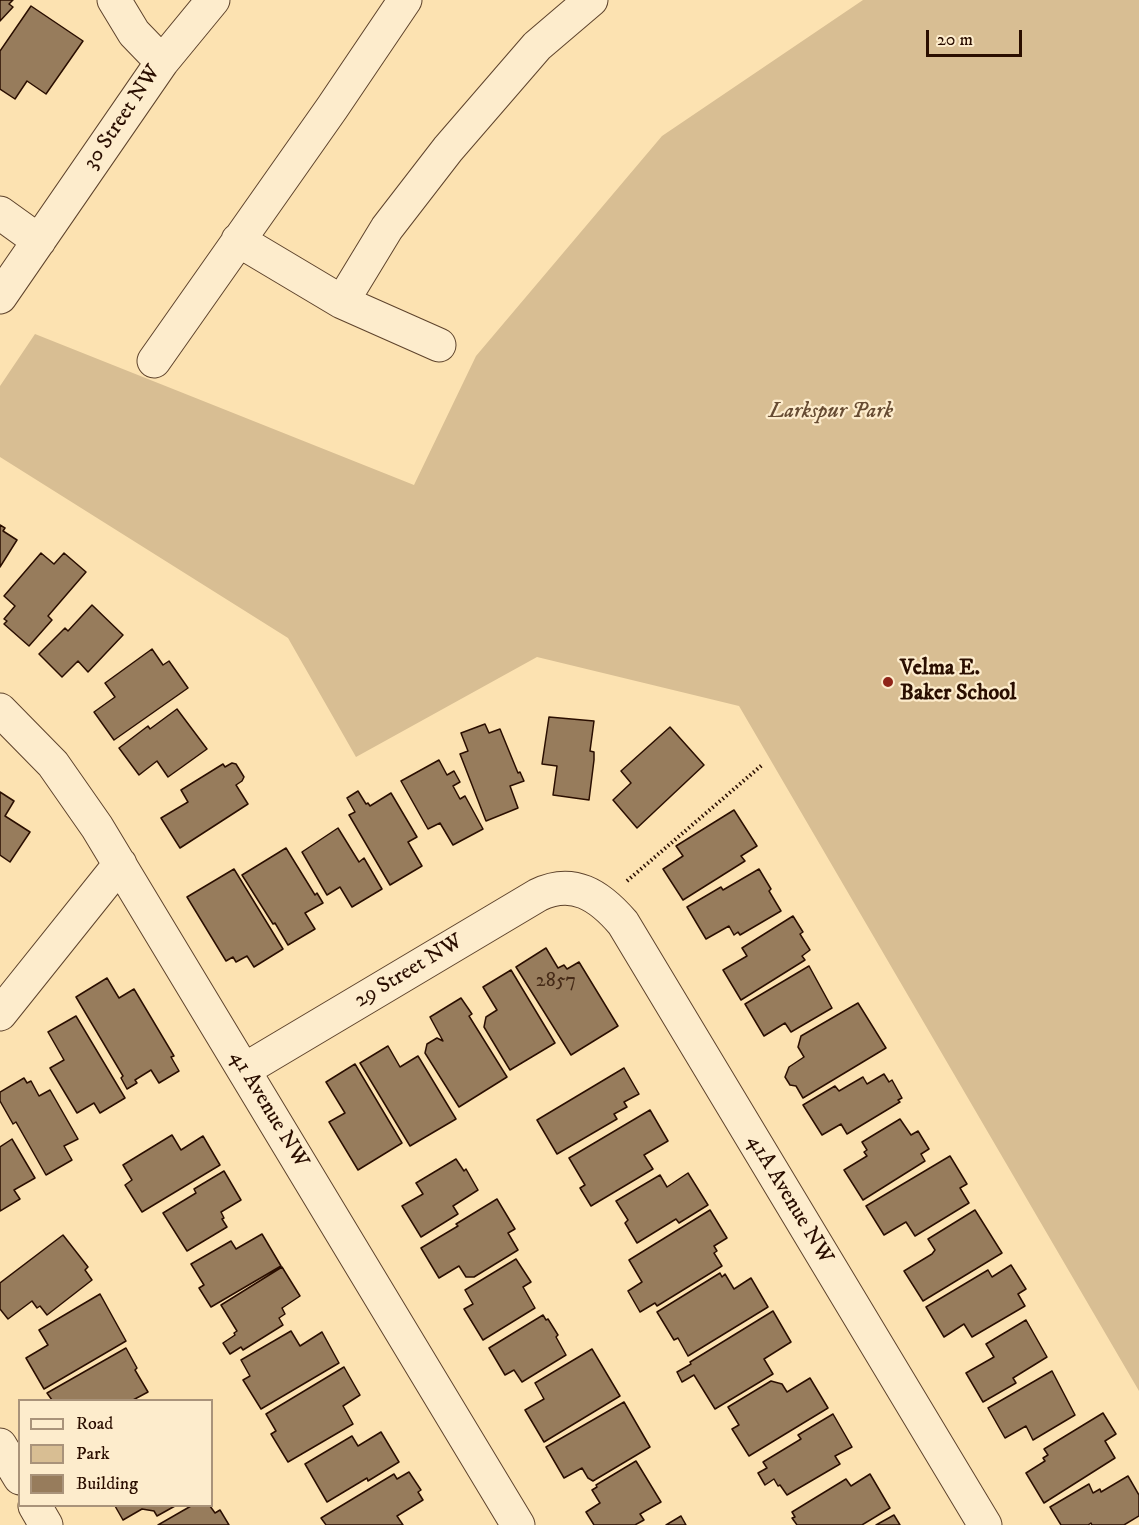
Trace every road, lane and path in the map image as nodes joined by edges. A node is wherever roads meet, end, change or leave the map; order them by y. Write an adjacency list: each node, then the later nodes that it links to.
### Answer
1 (114, 0): 5 (street)
2 (213, 0): 5 (street, 30 Street NW)
3 (591, 0): 10 (street)
4 (402, 1): 7 (street)
5 (162, 62): 8 (street, 30 Street NW)
6 (0, 213): 8 (street)
7 (238, 240): 10 (street); 12 (street)
8 (39, 241): 9 (street, 30 Street NW)
9 (0, 297)
10 (342, 302): 11 (street)
11 (440, 345)
12 (154, 361)
13 (0, 710): 15 (street, 41 Avenue NW)
14 (762, 765): 16 (path)
15 (120, 864): 18 (street); 19 (street, 41 Avenue NW)
16 (627, 881)
17 (579, 890): 19 (street, 29 Street NW); 25 (street, 41A Avenue NW)
18 (0, 1014)
19 (244, 1070): 24 (street, 41 Avenue NW)
20 (0, 1445): 21 (street)
21 (18, 1476)
22 (36, 1507): 23 (street)
23 (46, 1525)
24 (518, 1525)
25 (985, 1525)

